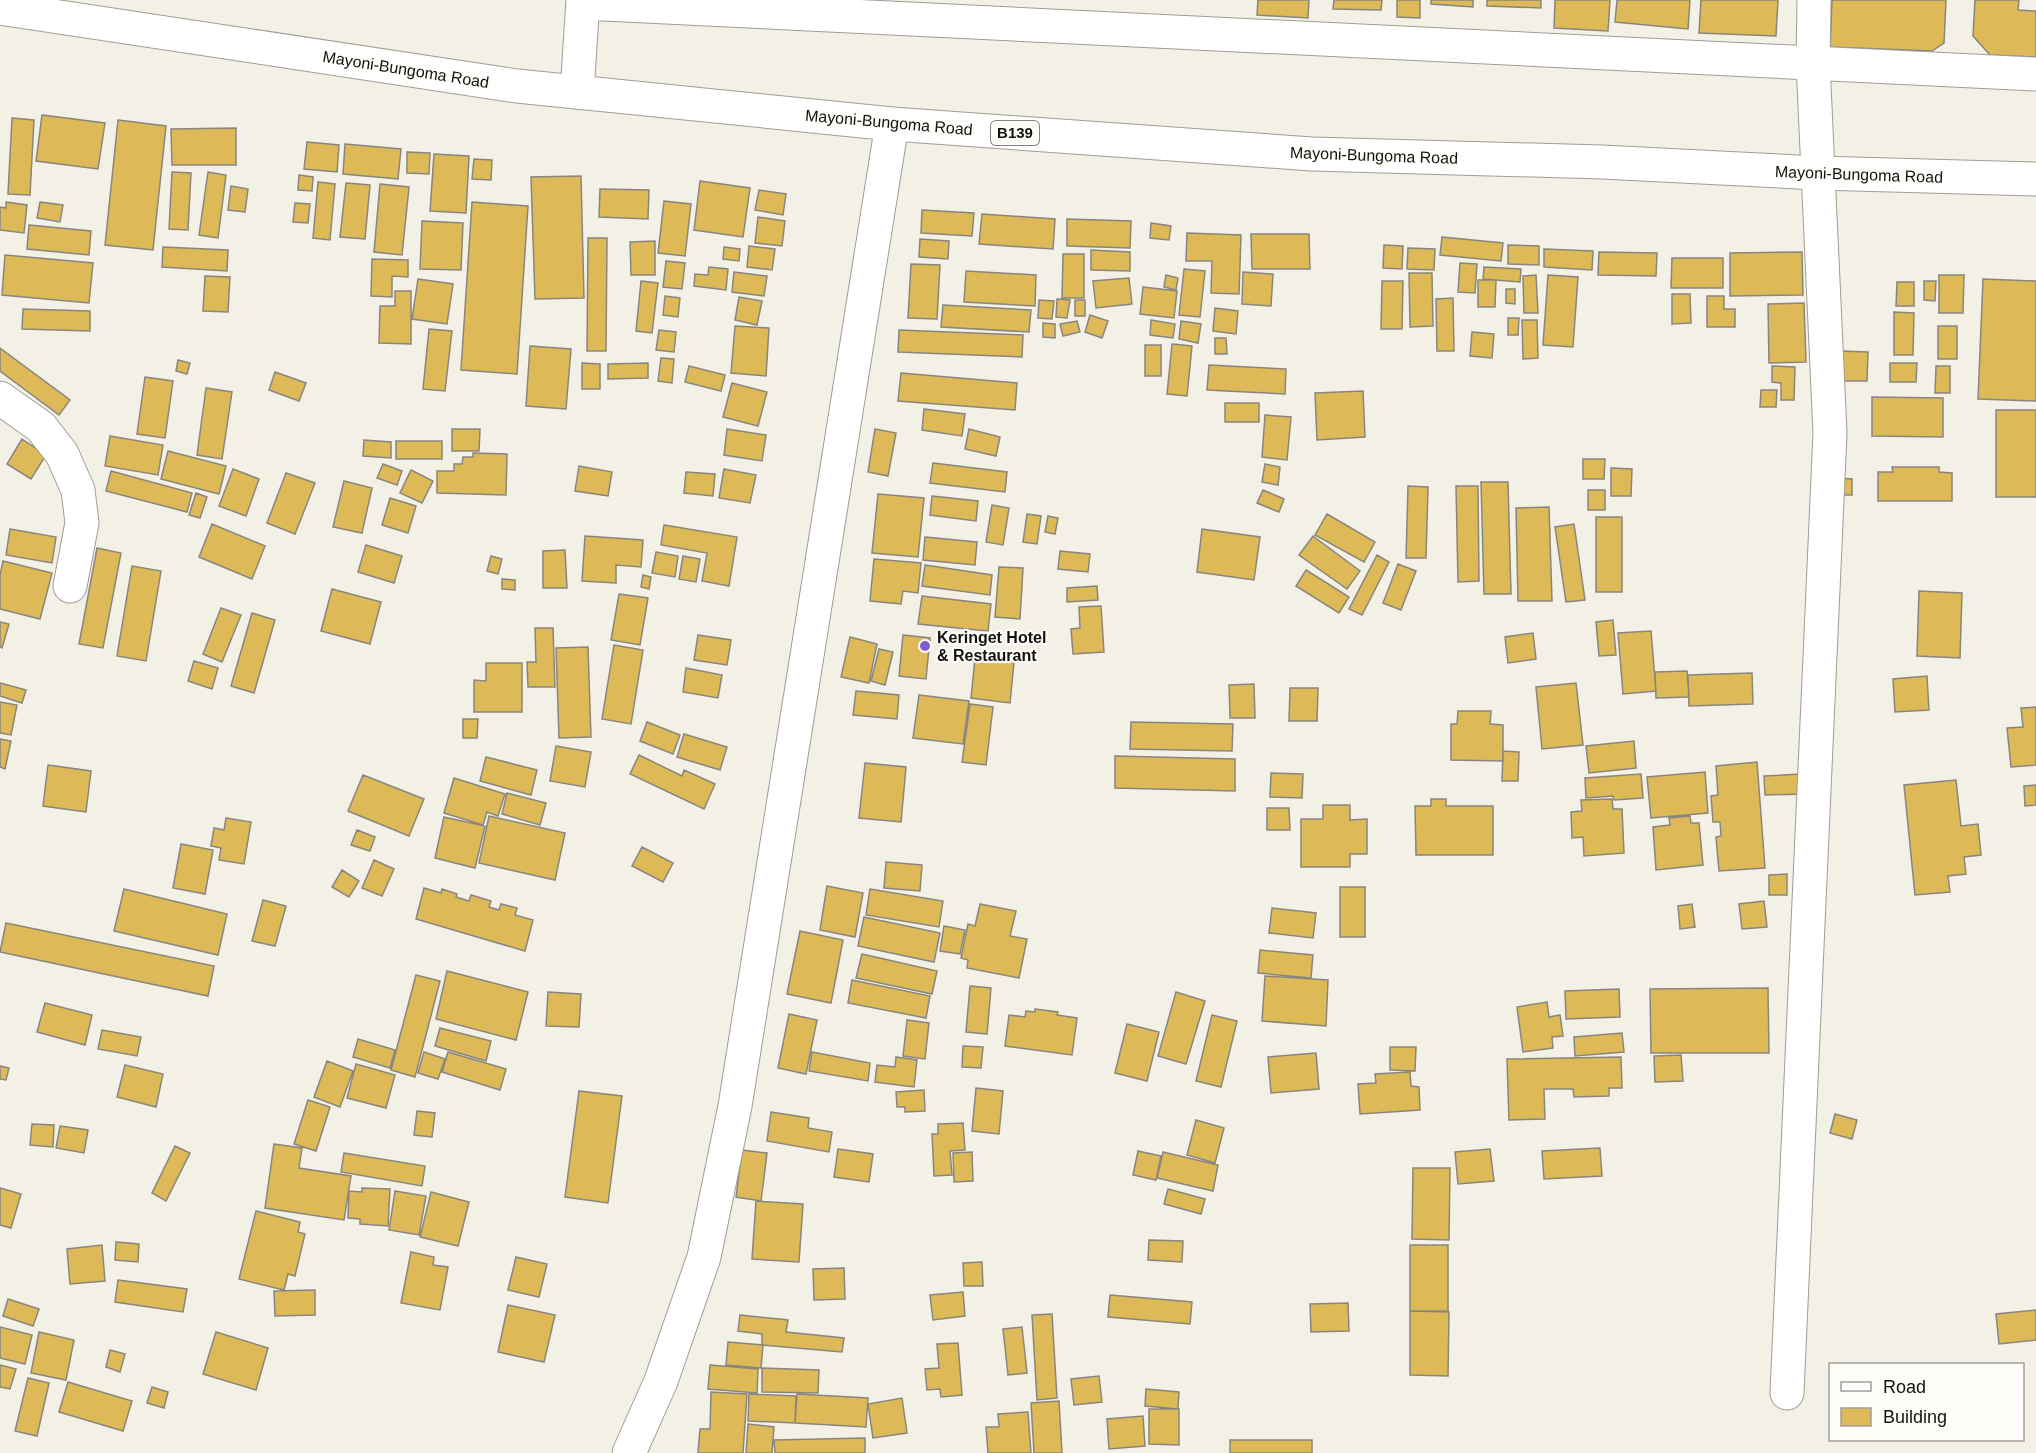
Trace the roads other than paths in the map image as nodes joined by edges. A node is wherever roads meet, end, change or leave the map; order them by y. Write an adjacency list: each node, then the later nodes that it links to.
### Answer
1 (1814, 0): 4 (street)
2 (583, 1): 4 (street); 6 (street)
3 (0, 8): 6 (street, Mayoni-Bungoma Road / B139)
4 (1813, 63): 5 (street); 8 (street)
5 (2036, 74)
6 (577, 92): 7 (street, Mayoni-Bungoma Road / B139)
7 (892, 124): 8 (street, Mayoni-Bungoma Road / B139); 13 (street)
8 (1818, 173): 9 (street, Mayoni-Bungoma Road / B139); 12 (street)
9 (2036, 179)
10 (0, 398): 11 (street)
11 (70, 586)
12 (1787, 1393)
13 (629, 1453)

